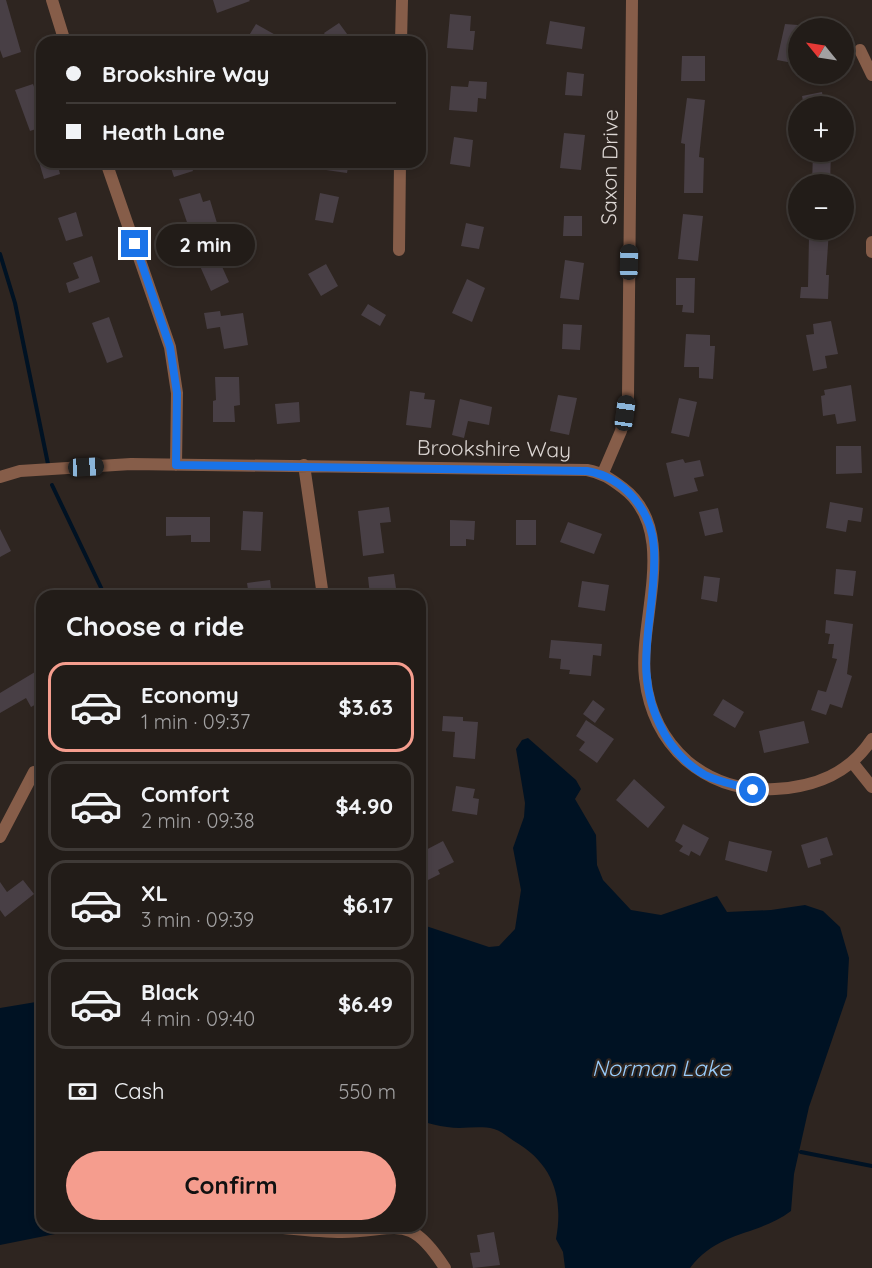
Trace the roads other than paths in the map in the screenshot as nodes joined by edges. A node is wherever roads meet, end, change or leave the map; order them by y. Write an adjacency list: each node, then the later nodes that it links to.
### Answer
1 (52, 0): 4 (street)
2 (402, 0): 5 (street)
3 (632, 0): 15 (street, Saxon Drive)
4 (63, 36)
5 (401, 36)
6 (860, 50): 7 (street)
7 (872, 75)
8 (108, 168): 13 (street)
9 (400, 168): 11 (street)
10 (872, 242): 12 (street)
11 (399, 250)
12 (872, 252)
13 (176, 465): 14 (street, Brookshire Way); 16 (street, Brookshire Way)
14 (304, 465): 15 (street, Brookshire Way); 17 (street)
15 (603, 473): 19 (street)
16 (0, 477)
17 (322, 590)
18 (872, 739): 19 (street)
19 (852, 762): 21 (street)
20 (33, 772): 22 (street)
21 (872, 787)
22 (0, 837)
23 (414, 1232): 24 (street)
24 (445, 1268)

